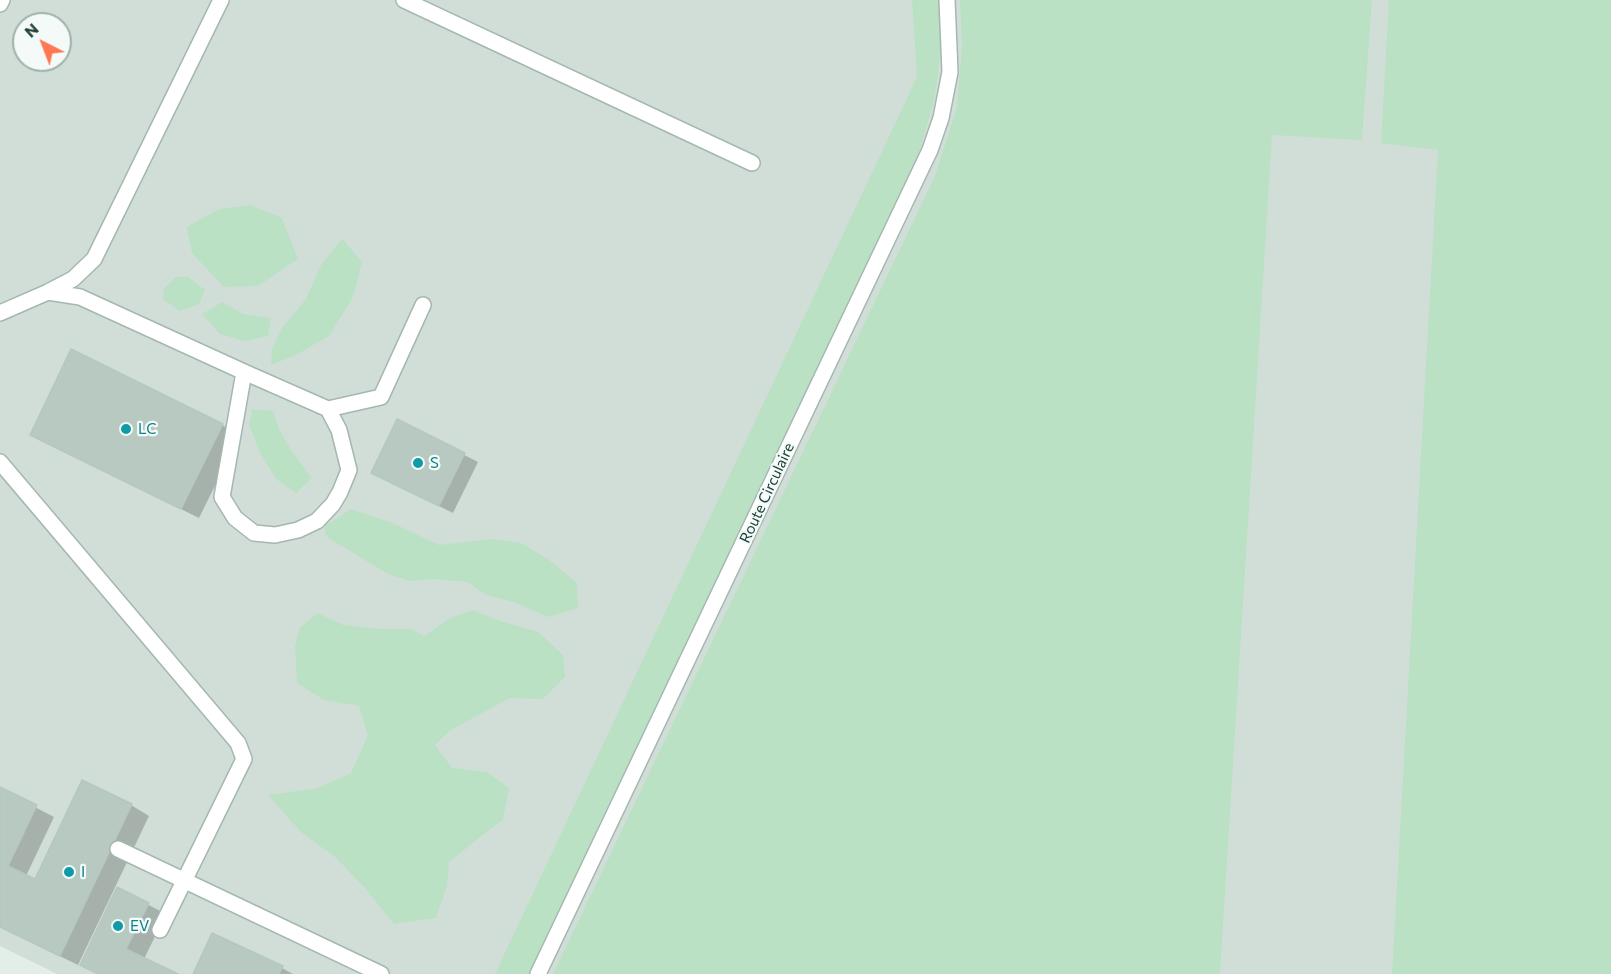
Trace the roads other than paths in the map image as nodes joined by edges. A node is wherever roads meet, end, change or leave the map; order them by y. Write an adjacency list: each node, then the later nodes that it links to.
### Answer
1 (221, 0): 5 (lane)
2 (404, 0): 4 (lane)
3 (947, 0): 15 (lane, Route Circulaire)
4 (752, 164)
5 (48, 292): 7 (lane); 8 (lane)
6 (423, 305): 9 (lane)
7 (0, 313)
8 (244, 372): 9 (lane); 9 (lane)
9 (328, 409)
10 (0, 462): 12 (lane)
11 (118, 849): 12 (lane)
12 (184, 881): 13 (lane); 14 (lane)
13 (160, 930)
14 (381, 974)
15 (538, 974)

